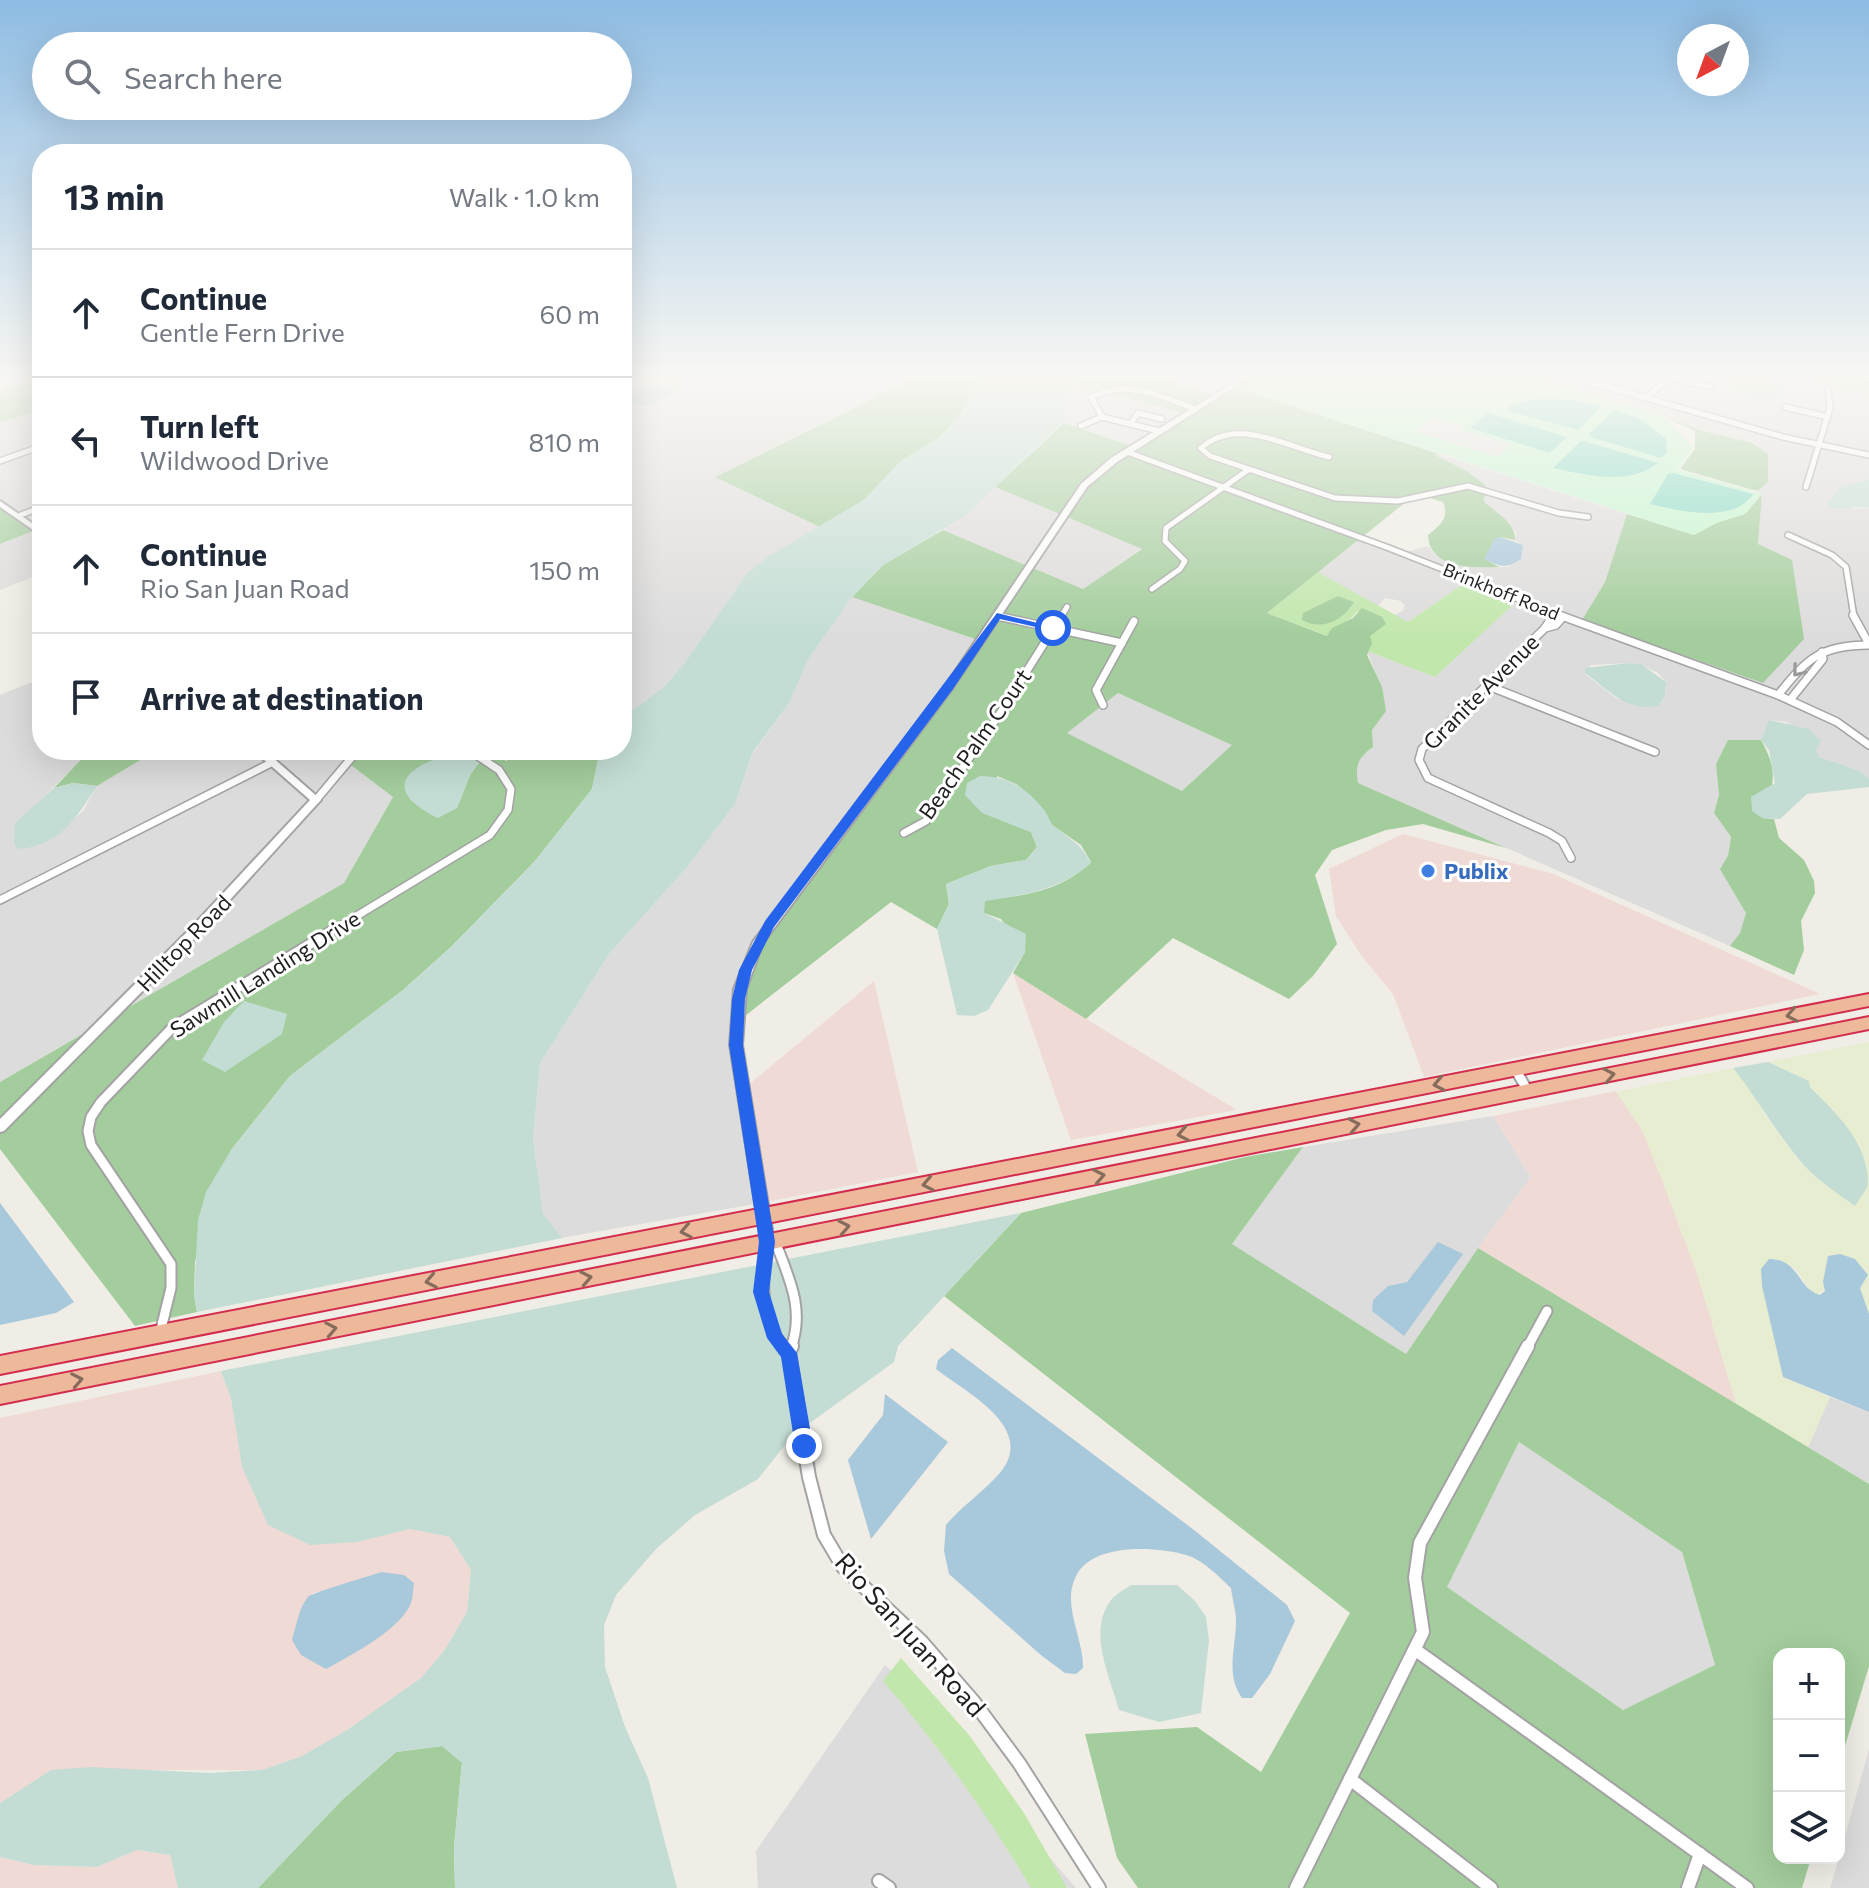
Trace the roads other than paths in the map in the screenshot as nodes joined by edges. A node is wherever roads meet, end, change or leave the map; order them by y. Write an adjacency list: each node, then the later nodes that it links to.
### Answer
1 (1112, 462): 17 (street)
2 (1155, 462): 6 (street, Brinkhoff Road)
3 (1227, 462): 5 (street)
4 (1815, 462): 7 (street)
5 (1248, 470): 6 (street); 11 (street)
6 (1223, 487): 14 (street); 16 (street, Brinkhoff Road)
7 (1806, 487)
8 (0, 503): 10 (street)
9 (32, 511): 10 (street)
10 (18, 516): 12 (street)
11 (1588, 517)
12 (32, 526)
13 (1788, 535): 23 (street)
14 (1152, 589)
15 (1067, 607): 20 (street, Beach Palm Court)
16 (1554, 614): 18 (street, Brinkhoff Road); 21 (street, Granite Avenue)
17 (997, 616): 20 (street); 44 (street)
18 (1563, 617): 21 (street, Granite Avenue); 26 (street, Brinkhoff Road)
19 (1134, 621): 22 (street)
20 (1053, 628): 22 (street); 36 (street, Beach Palm Court)
21 (1545, 628): 25 (street, Granite Avenue)
22 (1122, 643): 28 (street)
23 (1869, 644): 24 (street)
24 (1822, 652): 26 (street, one-way to 26); 27 (street)
25 (1486, 685): 30 (street); 37 (street, Granite Avenue)
26 (1778, 695): 27 (street, Brinkhoff Road)
27 (1790, 700): 29 (street, Brinkhoff Road)
28 (1103, 705)
29 (1869, 745)
30 (1655, 752)
31 (270, 760): 34 (street)
32 (350, 760): 35 (street, Hilltop Road)
33 (484, 760): 47 (street, Sawmill Landing Drive)
34 (273, 762): 35 (street); 38 (street)
35 (316, 800): 43 (street, Hilltop Road)
36 (904, 833)
37 (1571, 858)
38 (0, 900)
39 (1869, 1000): 41 (highway, one-way to 41)
40 (1869, 1023): 42 (highway, one-way to 40)
41 (1515, 1069): 42 (street); 44 (highway, one-way to 44)
42 (1528, 1091): 45 (highway, one-way to 42)
43 (0, 1127)
44 (763, 1216): 45 (street); 47 (highway, one-way to 47)
45 (771, 1241): 48 (street, Rio San Juan Road); 48 (street, Rio San Juan Road); 50 (highway, one-way to 45)
46 (1547, 1311): 51 (street)
47 (159, 1334): 49 (highway)
48 (789, 1353): 54 (street, Rio San Juan Road)
49 (0, 1365)
50 (0, 1395)
51 (1417, 1651): 52 (street); 53 (street)
52 (1350, 1779): 55 (street); 56 (street)
53 (1700, 1854): 57 (street); 58 (street)
54 (1099, 1888)
55 (1296, 1888)
56 (1491, 1888)
57 (1688, 1888)
58 (1747, 1888)

